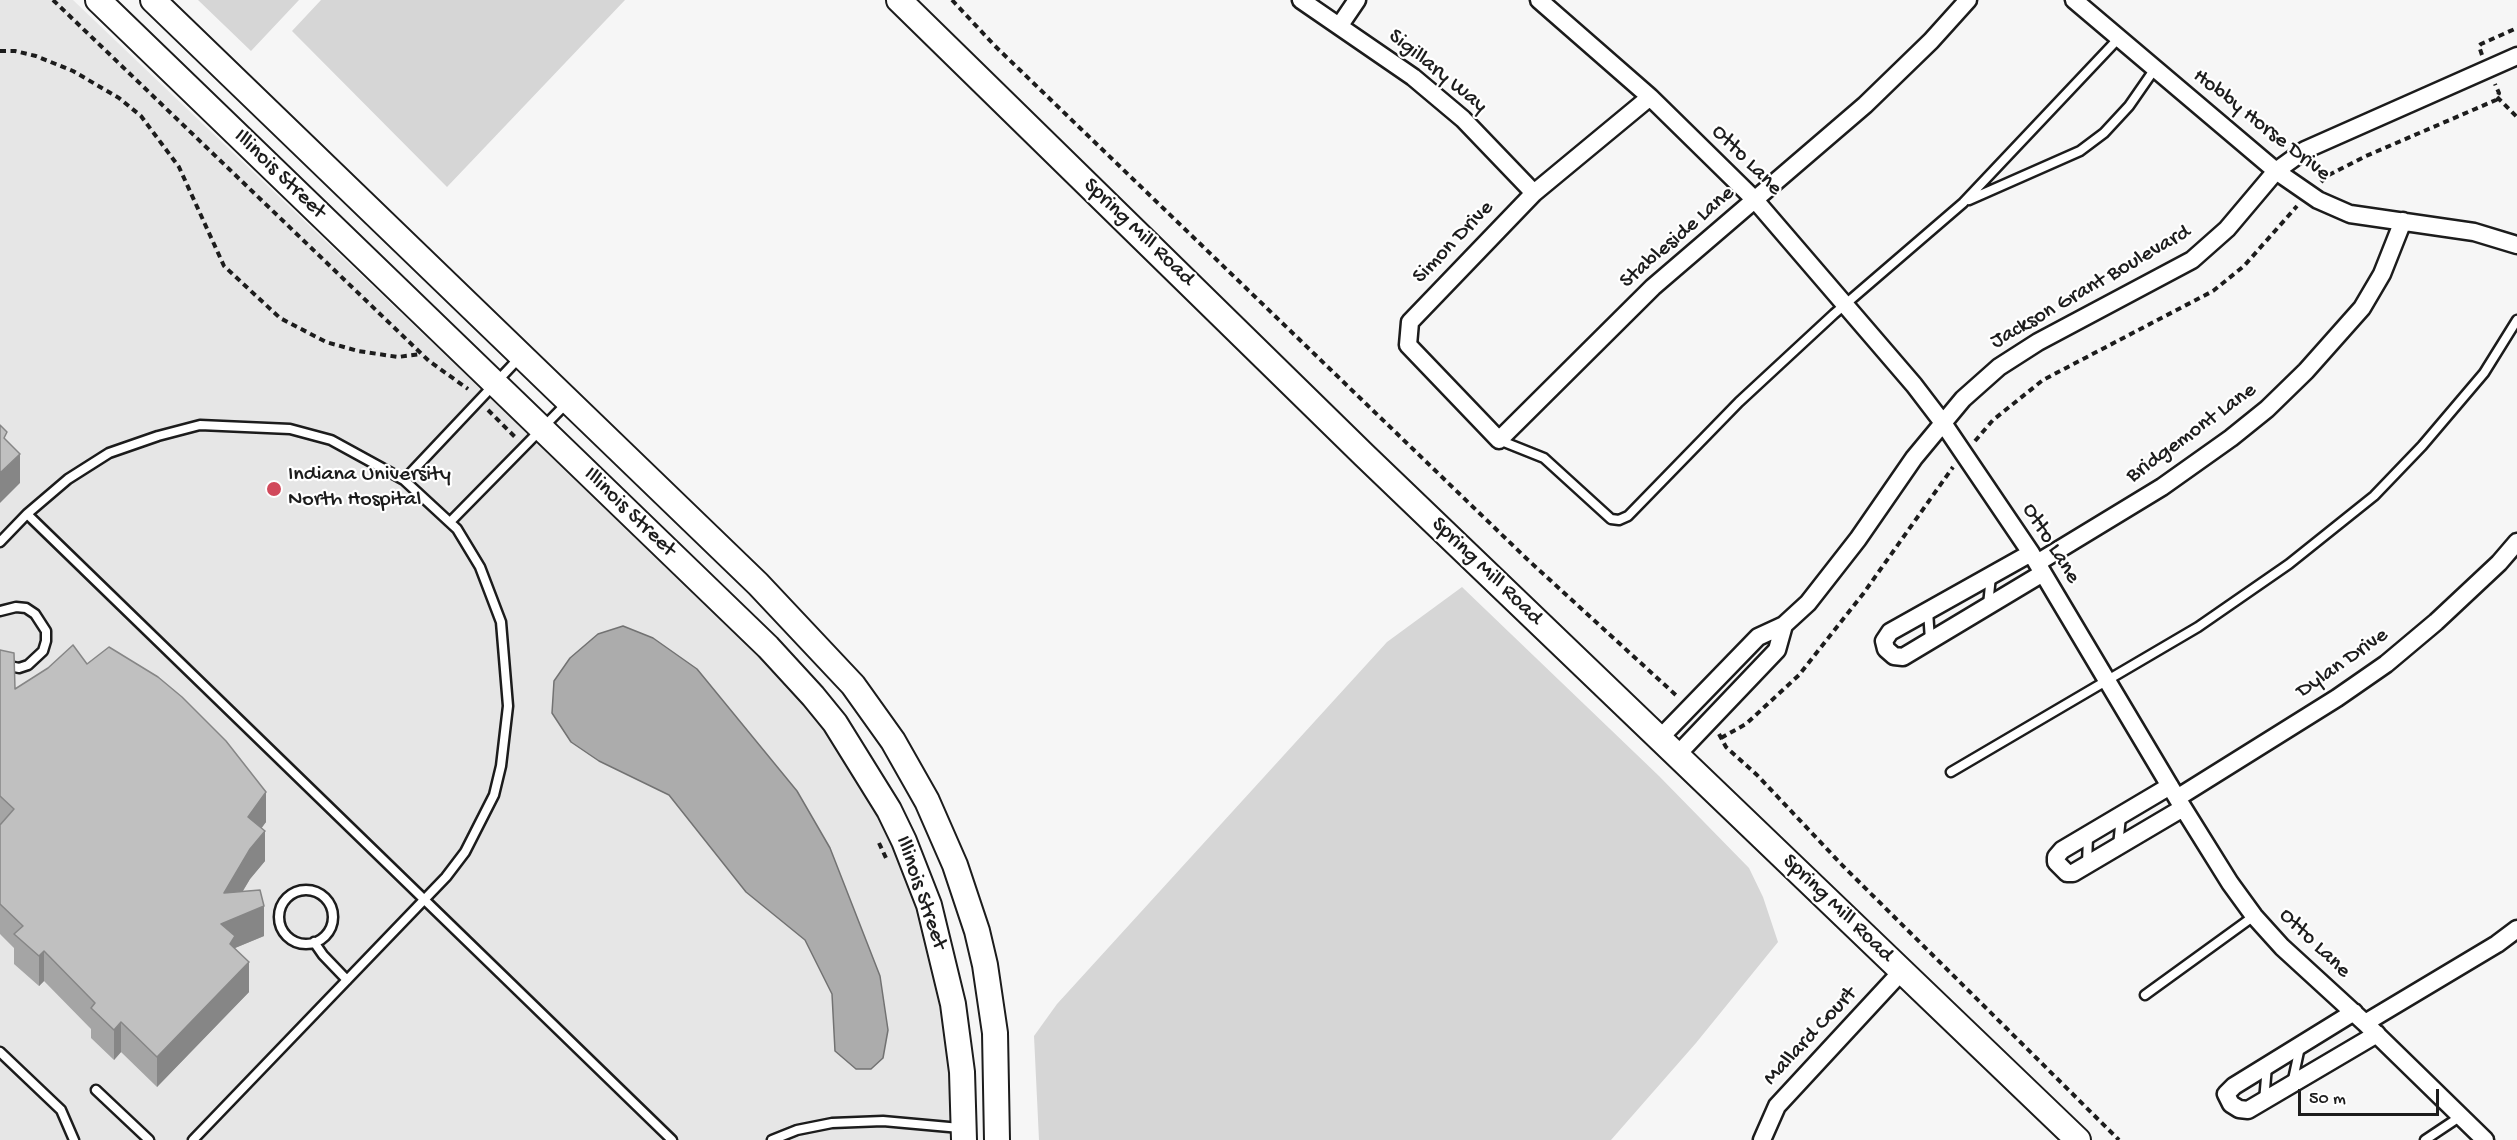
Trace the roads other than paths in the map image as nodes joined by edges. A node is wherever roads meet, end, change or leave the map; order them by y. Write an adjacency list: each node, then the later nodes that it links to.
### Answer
1 (98, 0): 23 (street, Illinois Street)
2 (153, 0): 22 (street, Illinois Street)
3 (899, 0): 42 (street, Spring Mill Road)
4 (1301, 0): 9 (street, Sigillary Way)
5 (1357, 0): 9 (street)
6 (1539, 0): 13 (street, Otto Lane)
7 (1968, 0): 16 (street, Stableside Lane)
8 (2074, 0): 10 (street, Hobby Horse Drive)
9 (1340, 25): 15 (street, Sigillary Way)
10 (2118, 39): 12 (street, Hobby Horse Drive); 17 (lane)
11 (2517, 56): 14 (street, Jackson Grant Boulevard)
12 (2154, 69): 14 (street, Hobby Horse Drive); 17 (lane)
13 (1650, 97): 15 (street, Simon Drive); 16 (street, Otto Lane)
14 (2276, 171): 18 (street, Hobby Horse Drive); 25 (street, Jackson Grant Boulevard)
15 (1534, 193): 27 (street, Simon Drive)
16 (1755, 200): 20 (street, Otto Lane); 27 (street, Stableside Lane)
17 (1963, 203): 20 (lane)
18 (2403, 221): 19 (street, Hobby Horse Drive); 33 (street, Bridgemont Lane)
19 (2517, 245)
20 (1844, 304): 25 (street, Otto Lane); 27 (lane)
21 (2517, 320): 41 (lane)
22 (521, 356): 23 (lane); 24 (street, Illinois Street)
23 (487, 392): 26 (street, Illinois Street); 28 (lane)
24 (568, 402): 26 (lane); 71 (street, Illinois Street)
25 (1943, 423): 33 (street, Otto Lane); 38 (street, Jackson Grant Boulevard)
26 (533, 437): 30 (lane); 65 (street, Illinois Street)
27 (1499, 440)
28 (404, 480): 29 (lane); 30 (lane)
29 (27, 514): 31 (lane); 50 (lane)
30 (450, 522): 50 (lane)
31 (0, 542)
32 (2517, 542): 45 (street, Dylan Drive)
33 (2037, 563): 34 (street, Bridgemont Lane); 35 (street, Bridgemont Lane); 41 (street, Otto Lane)
34 (1991, 575): 35 (lane); 36 (street, Bridgemont Lane)
35 (1988, 606): 39 (street, Bridgemont Lane)
36 (1929, 610): 39 (lane); 39 (street, Bridgemont Lane)
37 (0, 611): 40 (lane)
38 (1784, 625): 42 (street, Jackson Grant Boulevard); 43 (street, Jackson Grant Boulevard)
39 (1930, 641)
40 (0, 664)
41 (2106, 680): 44 (lane); 45 (street, Otto Lane)
42 (1660, 738): 43 (street, Spring Mill Road)
43 (1677, 755): 54 (street, Spring Mill Road)
44 (1951, 772)
45 (2177, 797): 46 (street, Dylan Drive); 48 (street, Dylan Drive); 51 (street, Otto Lane)
46 (2121, 816): 47 (street, Dylan Drive); 48 (lane)
47 (2088, 834): 49 (lane); 49 (street, Dylan Drive)
48 (2118, 847): 49 (street, Dylan Drive)
49 (2087, 865)
50 (425, 899): 55 (lane); 69 (lane)
51 (2253, 916): 56 (lane); 57 (street, Otto Lane)
52 (2517, 929): 57 (street)
53 (314, 942): 53 (lane); 55 (lane)
54 (1902, 971): 72 (street, Mallard Court); 73 (street, Spring Mill Road)
55 (347, 980): 68 (lane)
56 (2145, 995)
57 (2366, 1023): 58 (street); 61 (street); 64 (street, Otto Lane)
58 (2300, 1045): 60 (street); 61 (lane)
59 (0, 1052): 66 (lane)
60 (2267, 1065): 63 (lane); 63 (street)
61 (2292, 1085): 63 (street)
62 (96, 1090): 67 (lane)
63 (2264, 1101)
64 (2462, 1116): 74 (lane); 75 (street, Otto Lane)
65 (964, 1134): 70 (lane)
66 (74, 1140)
67 (149, 1140)
68 (193, 1140)
69 (672, 1140)
70 (772, 1140)
71 (997, 1140)
72 (1762, 1140)
73 (2078, 1140)
74 (2424, 1140)
75 (2486, 1140)

